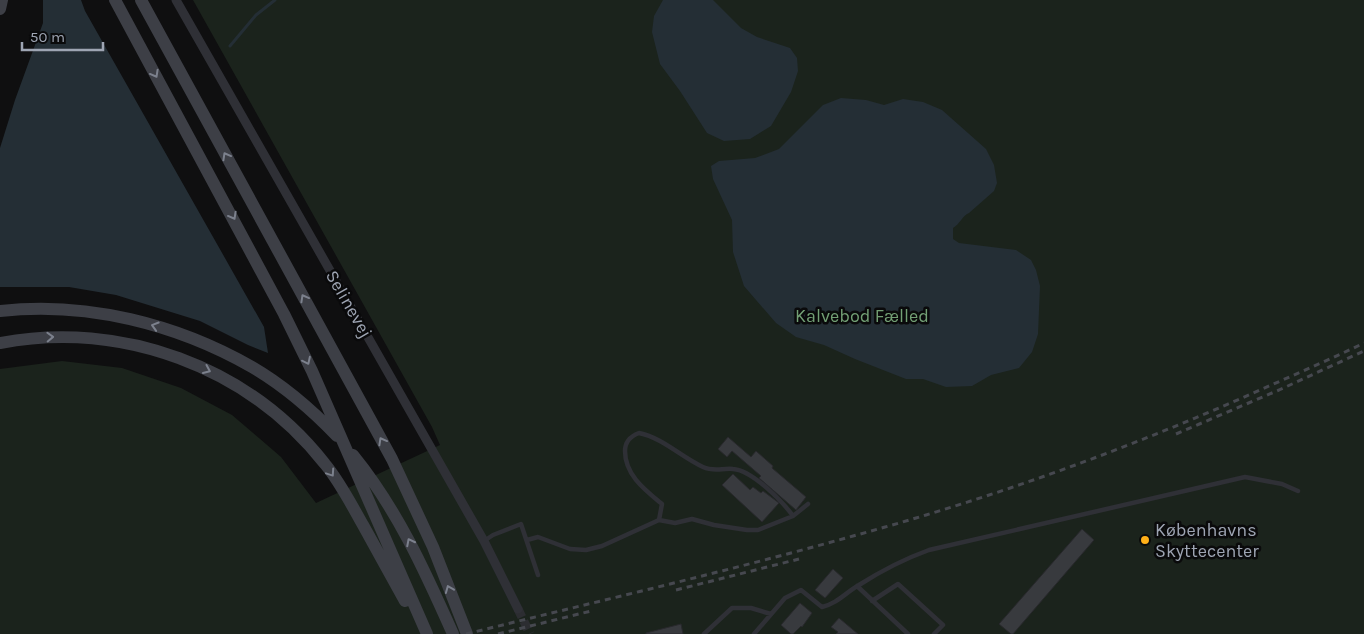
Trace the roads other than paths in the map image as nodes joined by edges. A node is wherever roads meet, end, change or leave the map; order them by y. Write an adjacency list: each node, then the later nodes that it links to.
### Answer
1 (2, 0): 5 (street)
2 (115, 0): 8 (street, one-way to 8)
3 (141, 0): 23 (street, one-way to 3)
4 (176, 0): 14 (street, Selinevej)
5 (0, 9)
6 (0, 311): 8 (street, one-way to 6)
7 (0, 343): 20 (street, one-way to 20)
8 (343, 442): 21 (street); 22 (street, one-way to 8)
9 (1298, 491): 16 (lane)
10 (808, 504): 11 (lane)
11 (793, 516): 12 (lane); 12 (lane)
12 (660, 520): 13 (lane)
13 (527, 540): 14 (lane); 15 (lane)
14 (484, 541): 18 (street, Selinevej)
15 (538, 575)
16 (857, 586): 17 (lane); 19 (lane)
17 (872, 601): 26 (lane); 27 (lane)
18 (518, 609)
19 (771, 614): 24 (lane); 25 (lane)
20 (423, 634)
21 (427, 634)
22 (453, 634)
23 (467, 634)
24 (704, 634)
25 (754, 634)
26 (908, 634)
27 (934, 634)

